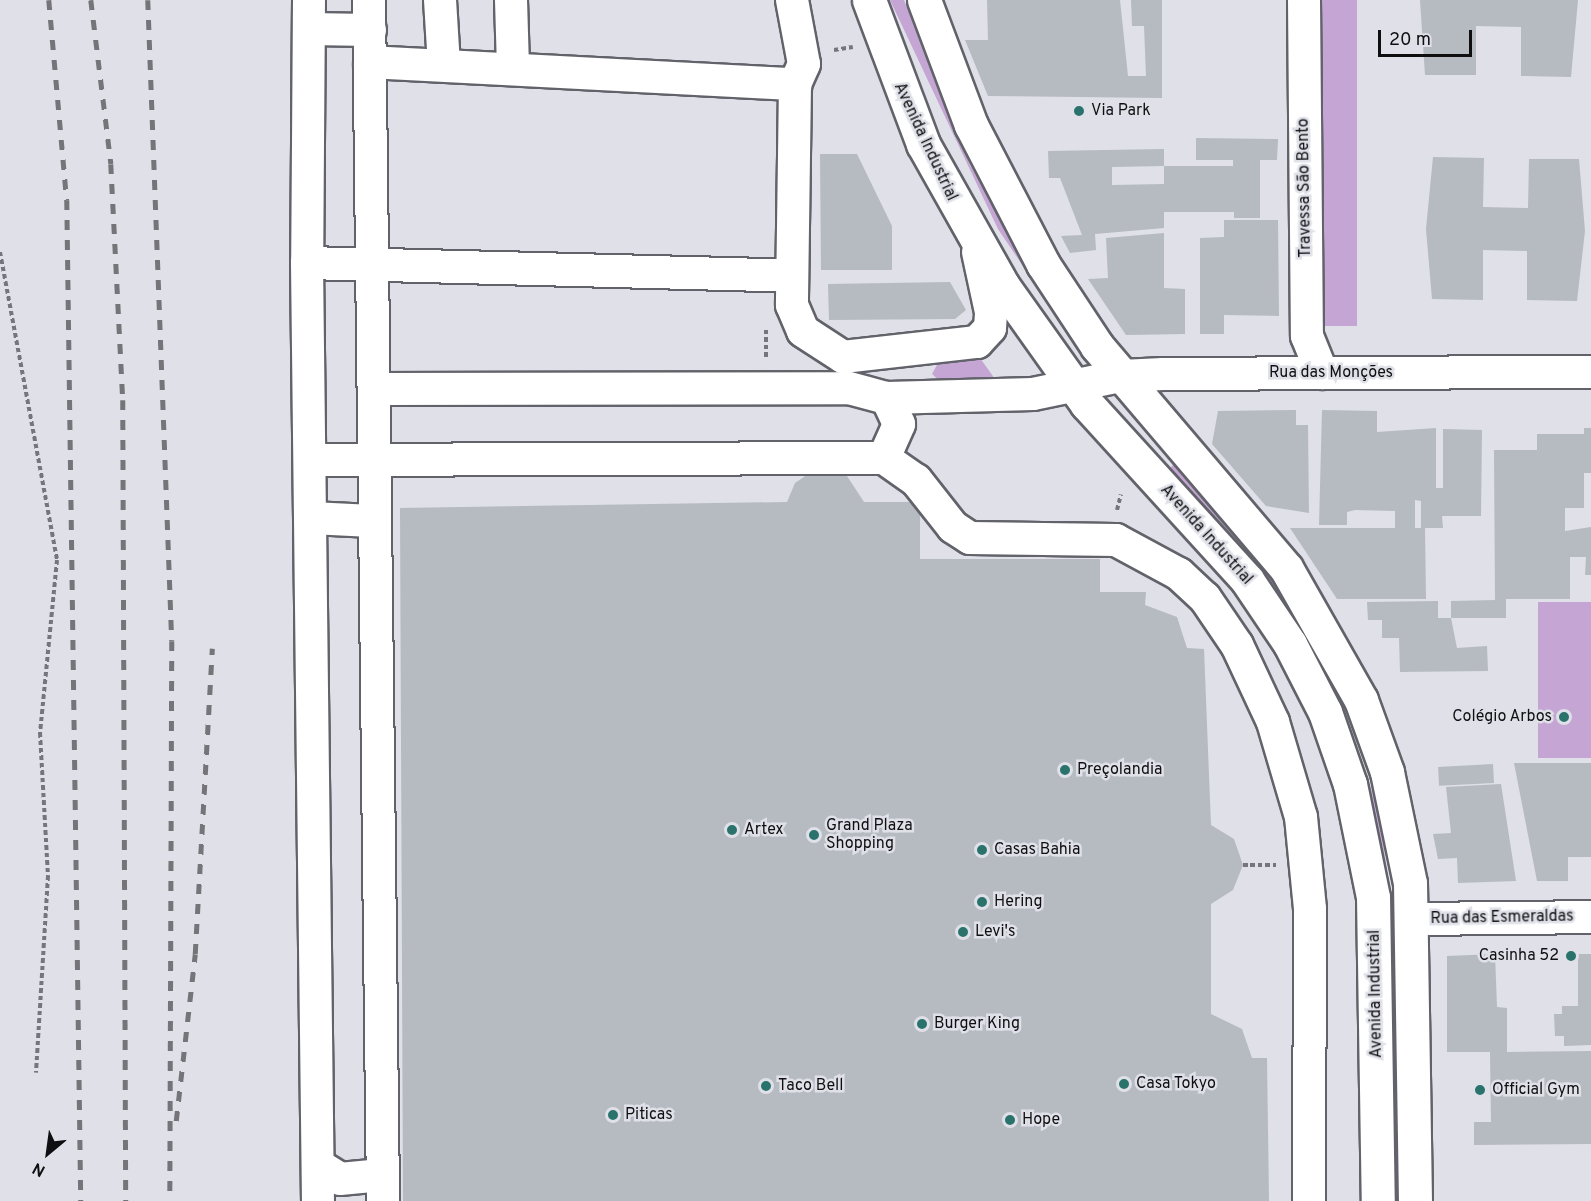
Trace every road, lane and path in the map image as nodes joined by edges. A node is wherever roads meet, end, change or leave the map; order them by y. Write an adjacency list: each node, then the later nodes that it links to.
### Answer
1 (440, 0): 10 (street)
2 (511, 0): 11 (street)
3 (792, 0): 12 (street)
4 (869, 0): 13 (main road, Avenida Industrial)
5 (924, 0): 21 (main road)
6 (1304, 0): 20 (street, Travessa São Bento)
7 (309, 15): 8 (street); 15 (street)
8 (369, 15): 9 (street)
9 (370, 62): 10 (street); 16 (street)
10 (444, 65): 11 (street)
11 (513, 68): 12 (street)
12 (795, 84): 17 (street)
13 (976, 242): 18 (street); 22 (main road, Avenida Industrial)
14 (0, 252): 34 (path)
15 (307, 263): 16 (street); 28 (street)
16 (374, 265): 17 (street); 25 (street)
17 (791, 276): 18 (street)
18 (803, 332): 24 (street)
19 (1591, 372): 20 (street, Rua das Monções)
20 (1322, 373): 21 (street, Rua das Monções)
21 (1121, 376): 22 (street, Rua das Monções); 33 (main road)
22 (1072, 384): 26 (street, Rua das Monções); 39 (main road, Avenida Industrial)
23 (724, 388): 24 (street); 25 (street); 26 (street)
24 (812, 388): 26 (street)
25 (376, 389): 29 (street)
26 (883, 398): 27 (street)
27 (884, 458): 29 (street); 38 (street)
28 (312, 460): 29 (street); 30 (street)
29 (378, 460): 31 (street)
30 (312, 518): 31 (street); 35 (street)
31 (371, 520): 36 (street)
32 (1591, 917): 33 (street, Rua das Esmeraldas)
33 (1413, 919): 40 (main road)
34 (36, 1072)
35 (318, 1165): 36 (street); 37 (street)
36 (382, 1188)
37 (318, 1201)
38 (1309, 1201)
39 (1378, 1201)
40 (1415, 1201)

